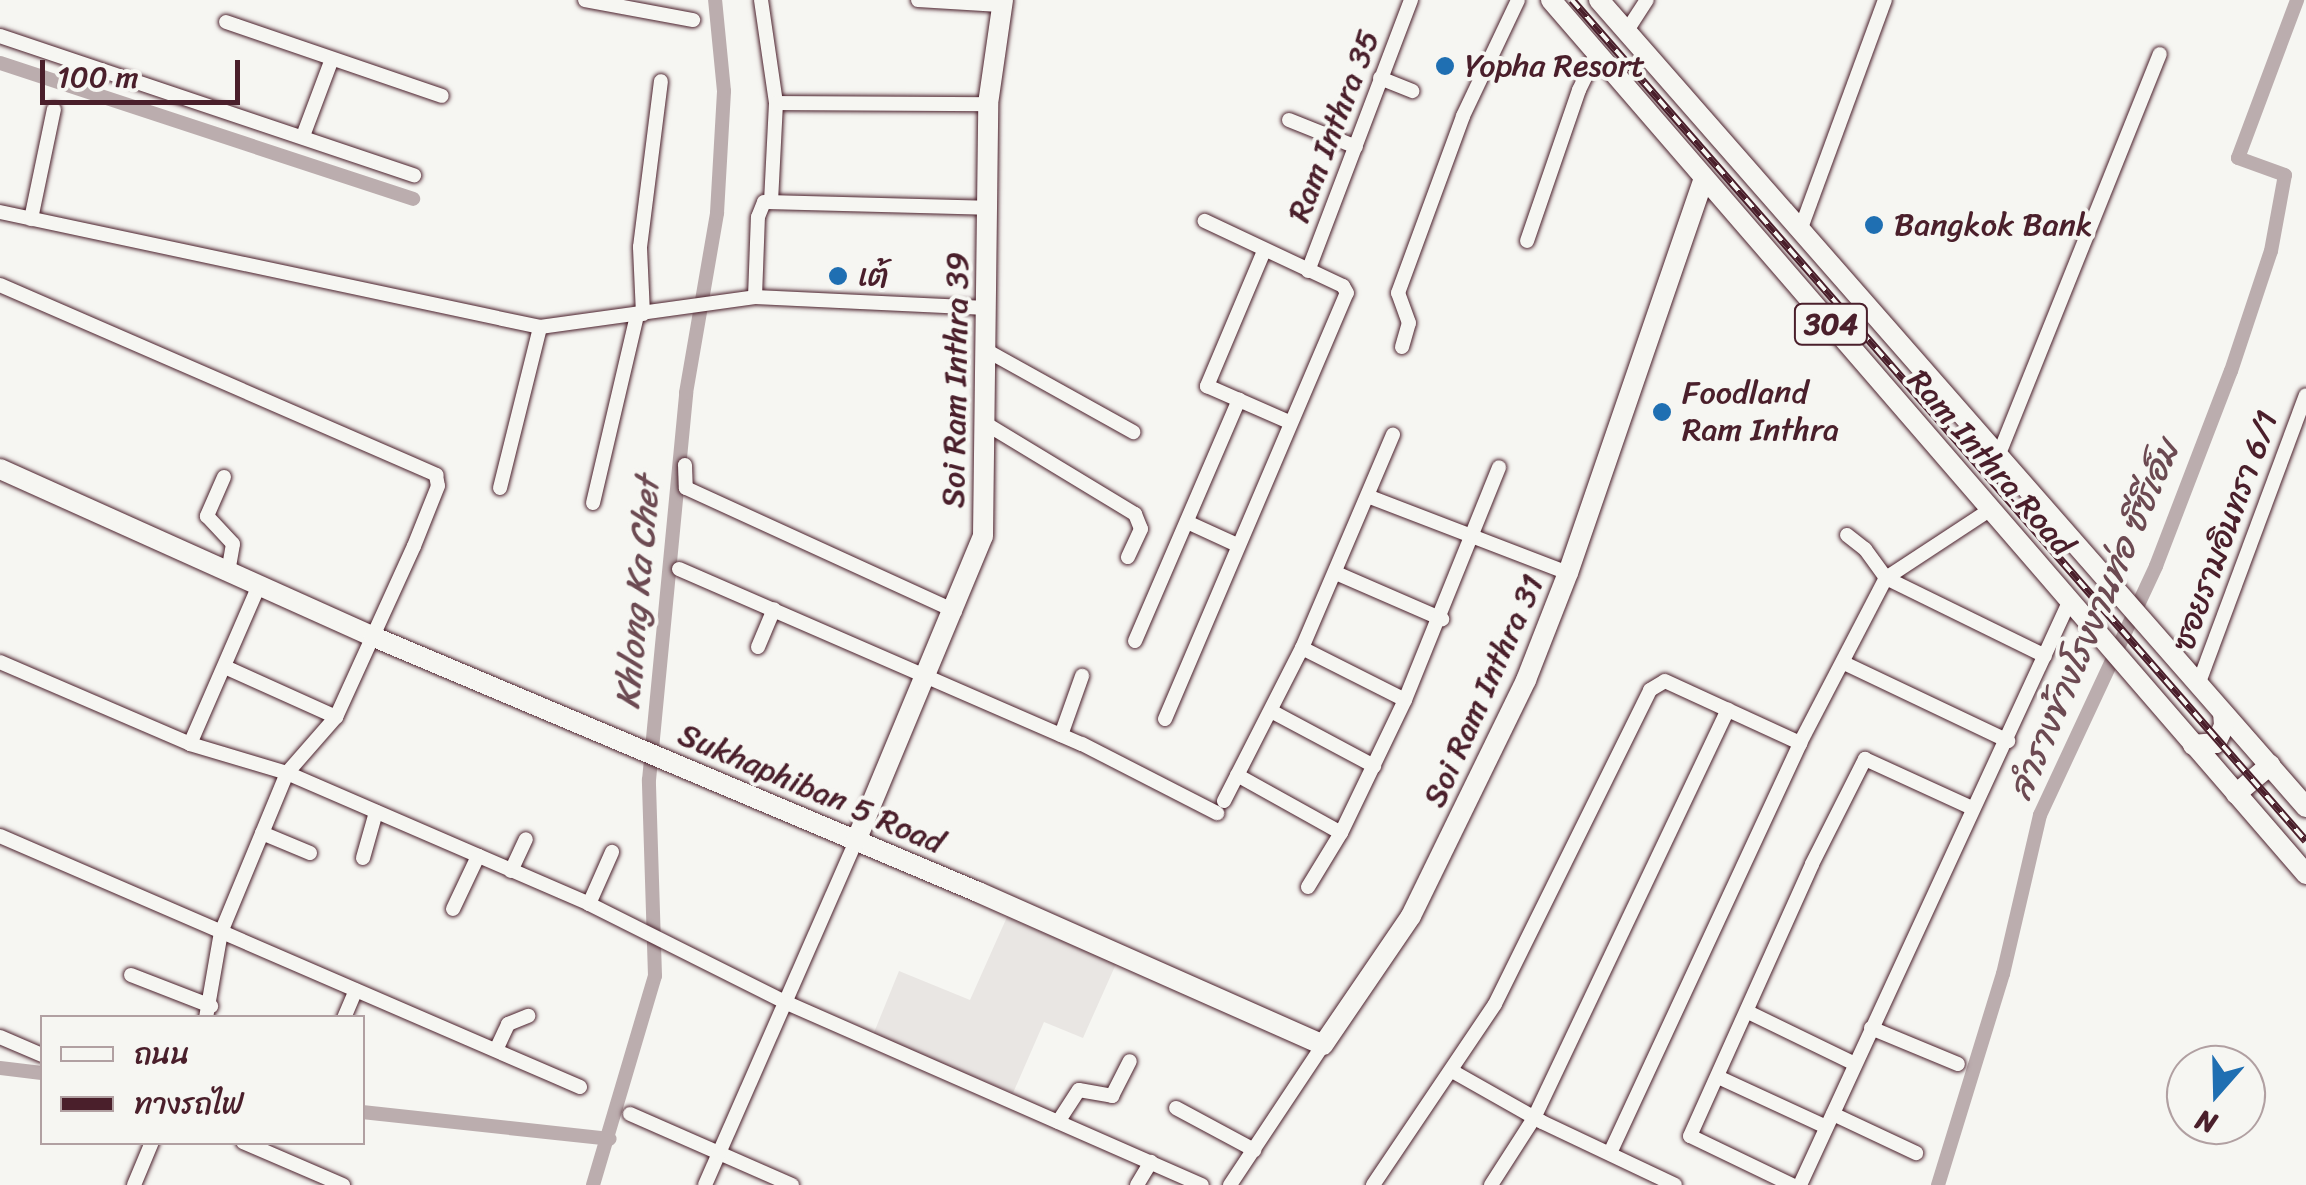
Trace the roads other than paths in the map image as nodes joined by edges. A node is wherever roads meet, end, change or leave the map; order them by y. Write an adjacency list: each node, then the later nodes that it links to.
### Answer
1 (585, 0): 12 (street)
2 (762, 0): 24 (street)
3 (918, 0): 10 (street)
4 (1411, 0): 20 (street, Ram Inthra 35)
5 (1518, 0): 46 (street)
6 (1551, 0): 17 (street, Ram Inthra Road / 304)
7 (1599, 0): 15 (street, Ram Inthra Road / 304)
8 (1646, 0): 15 (street)
9 (1886, 0): 37 (street)
10 (930, 1): 11 (street)
11 (1002, 2): 25 (street, Soi Ram Inthra 39)
12 (633, 4): 13 (street)
13 (693, 20)
14 (226, 22): 19 (street)
15 (1626, 32): 37 (street, Ram Inthra Road / 304)
16 (0, 36): 28 (street)
17 (1597, 53): 31 (street, Ram Inthra Road / 304); 38 (street)
18 (2160, 54): 54 (street)
19 (332, 59): 23 (street); 28 (street)
20 (1380, 78): 22 (street); 29 (street, Ram Inthra 35)
21 (661, 81): 44 (street)
22 (1412, 91)
23 (442, 96)
24 (776, 104): 25 (street); 32 (street)
25 (988, 104): 33 (street, Soi Ram Inthra 39)
26 (54, 109): 35 (street)
27 (1290, 120): 29 (street)
28 (303, 136): 30 (street)
29 (1356, 148): 40 (street, Ram Inthra 35)
30 (414, 174)
31 (1704, 178): 62 (street, Ram Inthra Road / 304); 71 (street, Soi Ram Inthra 31)
32 (771, 202): 33 (street); 42 (street)
33 (989, 208): 43 (street, Soi Ram Inthra 39)
34 (0, 212): 35 (street)
35 (31, 219): 45 (street)
36 (1204, 222): 39 (street)
37 (1801, 228): 54 (street, Ram Inthra Road / 304)
38 (1527, 241)
39 (1264, 251): 40 (street); 49 (street)
40 (1308, 271): 51 (street)
41 (0, 285): 78 (street)
42 (756, 296): 43 (street); 44 (street)
43 (987, 308): 47 (street, Soi Ram Inthra 39)
44 (640, 315): 45 (street); 61 (street)
45 (540, 328): 59 (street)
46 (1402, 346)
47 (984, 349): 50 (street, Soi Ram Inthra 39); 52 (street)
48 (2306, 395): 88 (street, ซอยรามอินทรา 6/1)
49 (1239, 399): 51 (street); 63 (street)
50 (983, 422): 67 (street); 76 (street, Soi Ram Inthra 39)
51 (1289, 422): 66 (street)
52 (1133, 432)
53 (1393, 435): 60 (street)
54 (1999, 454): 88 (street, Ram Inthra Road / 304)
55 (685, 466): 76 (street)
56 (1499, 467): 64 (street)
57 (0, 469): 69 (street, Sukhaphiban 5 Road)
58 (224, 477): 69 (street)
59 (500, 488)
60 (1370, 497): 64 (street); 70 (street)
61 (592, 504)
62 (1991, 509): 72 (street); 74 (street, Ram Inthra Road / 304)
63 (1187, 522): 66 (street); 79 (street)
64 (1473, 536): 71 (street); 77 (street)
65 (1847, 536): 72 (street)
66 (1237, 545): 94 (street)
67 (1128, 557)
68 (679, 570): 75 (street)
69 (228, 572): 73 (street, Sukhaphiban 5 Road)
70 (1336, 573): 77 (street); 81 (street)
71 (1568, 573): 132 (street, Soi Ram Inthra 31)
72 (1886, 578): 82 (street); 84 (street)
73 (259, 585): 78 (street, Sukhaphiban 5 Road); 85 (street)
74 (2070, 600): 82 (street); 99 (street, Ram Inthra Road / 304)
75 (774, 609): 80 (street); 87 (street)
76 (955, 611): 87 (street, Soi Ram Inthra 39)
77 (1442, 618): 89 (street)
78 (374, 637): 93 (street); 112 (street, Sukhaphiban 5 Road)
79 (1136, 641)
80 (758, 647)
81 (1302, 648): 89 (street); 91 (street)
82 (2044, 656): 96 (street)
83 (0, 662): 98 (street)
84 (1844, 663): 96 (street); 97 (street)
85 (225, 666): 93 (street); 98 (street)
86 (1082, 676): 95 (street)
87 (925, 680): 95 (street); 112 (street, Soi Ram Inthra 39)
88 (2198, 685): 92 (street, Ram Inthra Road / 304)
89 (1405, 700): 100 (street)
90 (1728, 710): 97 (street); 138 (street); 143 (street)
91 (1271, 711): 100 (street); 103 (street)
92 (2223, 713): 99 (street); 101 (street, Ram Inthra Road / 304)
93 (336, 717): 102 (street)
94 (1165, 719)
95 (1061, 735): 103 (street)
96 (2008, 741): 106 (street)
97 (1800, 743): 150 (street)
98 (190, 744): 102 (street)
99 (2194, 745): 104 (street, Ram Inthra Road / 304)
100 (1374, 766): 109 (street)
101 (2270, 766): 104 (street); 105 (street, Ram Inthra Road / 304)
102 (287, 773): 107 (street); 108 (street)
103 (1236, 775): 109 (street)
104 (2236, 794): 118 (street, Ram Inthra Road / 304)
105 (2306, 807)
106 (1972, 808): 127 (street); 130 (street)
107 (376, 812): 115 (street); 116 (street)
108 (262, 833): 114 (street); 122 (street)
109 (1341, 833): 119 (street)
110 (0, 836): 122 (street)
111 (526, 839): 117 (street)
112 (856, 841): 125 (street, Soi Ram Inthra 39); 132 (street, Sukhaphiban 5 Road)
113 (612, 852): 120 (street)
114 (310, 853)
115 (478, 856): 117 (street); 121 (street)
116 (363, 858)
117 (512, 871): 120 (street)
118 (2306, 874)
119 (1308, 887)
120 (589, 904): 125 (street)
121 (453, 909)
122 (221, 932): 124 (street); 126 (street)
123 (131, 975): 126 (street)
124 (356, 990): 128 (street); 133 (street)
125 (787, 1003): 145 (street); 148 (street, Soi Ram Inthra 39)
126 (209, 1012)
127 (1748, 1012): 136 (street); 139 (street)
128 (345, 1015)
129 (528, 1016): 133 (street)
130 (1871, 1028): 136 (street); 137 (street)
131 (0, 1036): 134 (street)
132 (1323, 1044): 149 (street, Soi Ram Inthra 31)
133 (496, 1050): 140 (street)
134 (40, 1054)
135 (1130, 1061): 145 (street)
136 (1855, 1064): 144 (street)
137 (1958, 1064)
138 (1452, 1071): 143 (street); 153 (street)
139 (1718, 1076): 144 (street); 163 (street)
140 (580, 1087)
141 (1176, 1108): 149 (street)
142 (630, 1114): 148 (street)
143 (1534, 1118): 150 (street); 161 (street)
144 (1830, 1121): 151 (street); 164 (street)
145 (1058, 1122): 152 (street)
146 (151, 1145): 154 (street)
147 (250, 1145): 155 (street)
148 (719, 1150): 156 (street, Soi Ram Inthra 39); 157 (street)
149 (1254, 1150): 160 (street, Soi Ram Inthra 31)
150 (1610, 1153): 162 (street)
151 (1916, 1154)
152 (1151, 1162): 158 (street); 159 (street)
153 (1379, 1183)
154 (134, 1185)
155 (343, 1185)
156 (705, 1185)
157 (792, 1185)
158 (1137, 1185)
159 (1202, 1185)
160 (1230, 1185)
161 (1491, 1185)
162 (1674, 1185)
163 (1792, 1185)
164 (1800, 1185)

